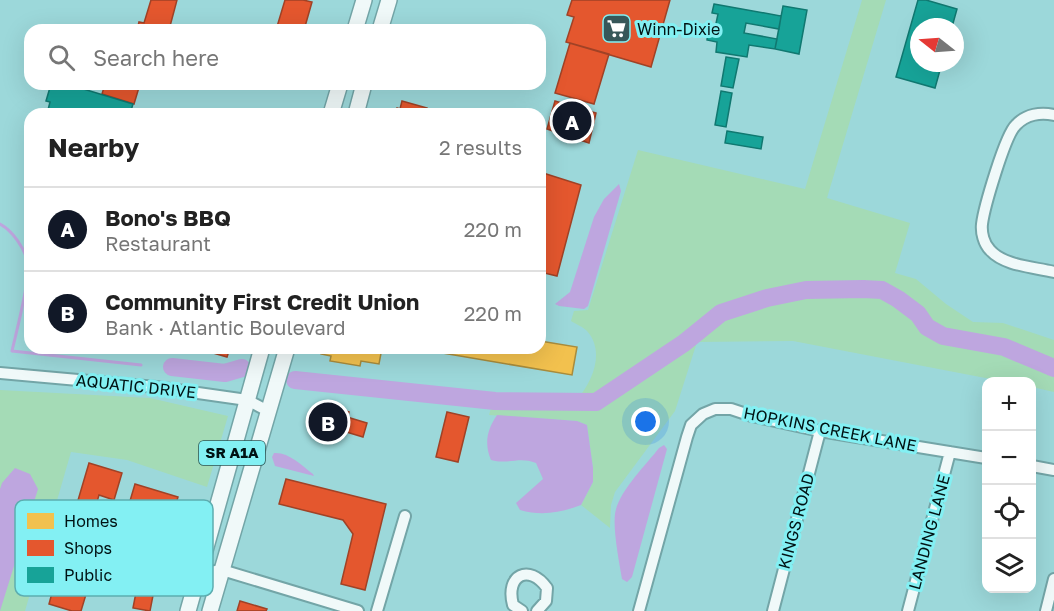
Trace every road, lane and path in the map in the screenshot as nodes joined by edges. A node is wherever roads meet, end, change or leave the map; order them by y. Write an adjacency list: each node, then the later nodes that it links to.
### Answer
1 (364, 0): 3 (highway)
2 (389, 0): 4 (highway)
3 (358, 24)
4 (382, 24)
5 (338, 90): 7 (highway)
6 (362, 90): 8 (highway)
7 (333, 108)
8 (358, 108)
9 (1054, 115): 10 (street)
10 (1054, 272)
11 (260, 354): 14 (highway, SR A1A)
12 (285, 354): 15 (highway, SR A1A)
13 (0, 373): 14 (street, AQUATIC DRIVE)
14 (247, 400): 15 (street, AQUATIC DRIVE); 22 (highway, SR A1A)
15 (268, 411): 23 (highway, SR A1A)
16 (820, 431): 17 (street, HOPKINS CREEK LANE); 33 (street, HOPKINS CREEK LANE); 34 (street, KINGS ROAD)
17 (950, 452): 18 (street, HOPKINS CREEK LANE); 35 (street, LANDING LANE)
18 (982, 458)
19 (1036, 467): 20 (street)
20 (1054, 470)
21 (405, 516): 30 (street)
22 (213, 521)
23 (222, 570): 24 (street); 28 (highway, SR A1A); 29 (street)
24 (213, 572)
25 (1054, 579): 36 (street)
26 (192, 596): 27 (highway, SR A1A)
27 (188, 611)
28 (210, 611)
29 (358, 611)
30 (377, 611)
31 (522, 611): 32 (street)
32 (537, 611)
33 (639, 611)
34 (773, 611)
35 (908, 611)
36 (1046, 611)

